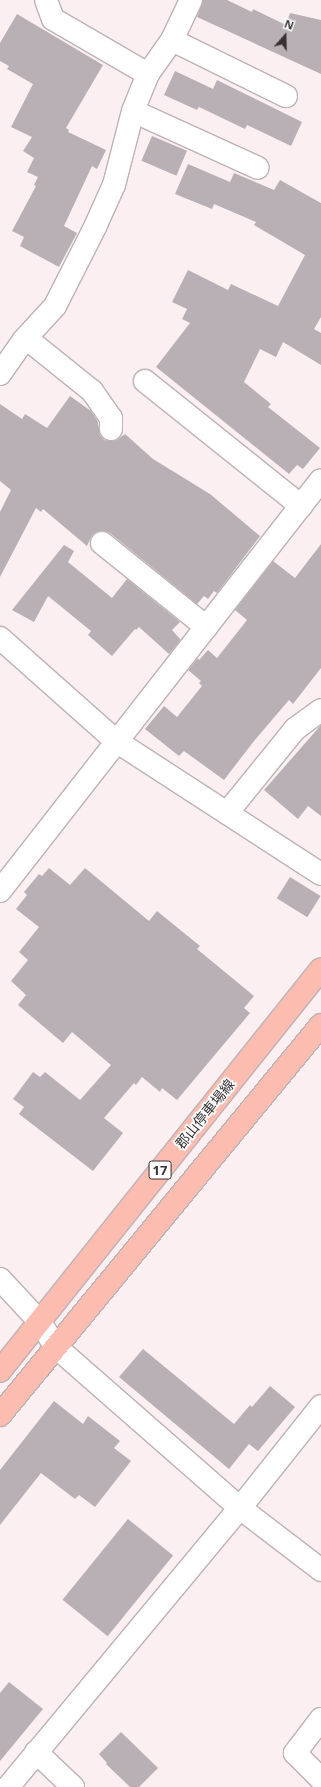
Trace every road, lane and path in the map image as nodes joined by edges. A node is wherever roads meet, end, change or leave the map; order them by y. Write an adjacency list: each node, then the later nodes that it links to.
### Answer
1 (46, 0): 4 (street)
2 (191, 0): 3 (street)
3 (172, 40): 4 (street); 5 (street)
4 (148, 74): 6 (street)
5 (286, 96)
6 (133, 111): 7 (street); 8 (street)
7 (258, 168)
8 (26, 338): 9 (street); 11 (street)
9 (0, 374)
10 (145, 381): 13 (street)
11 (111, 429)
12 (321, 480): 13 (street)
13 (301, 506): 15 (street)
14 (102, 543): 15 (street)
15 (206, 627): 18 (street)
16 (0, 638): 18 (street)
17 (321, 710): 19 (street)
18 (116, 741): 19 (street); 21 (street)
19 (227, 813): 20 (street)
20 (321, 874)
21 (0, 891)
22 (321, 969): 25 (main road, 郡山停車場線 / 17)
23 (321, 1025): 26 (main road, 17)
24 (0, 1279): 25 (street)
25 (39, 1321): 26 (street); 27 (main road, 郡山停車場線 / 17)
26 (56, 1347): 29 (main road, 17); 30 (street)
27 (0, 1371)
28 (321, 1406): 30 (street)
29 (0, 1415)
30 (240, 1508): 31 (street); 33 (street)
31 (321, 1570)
32 (321, 1719): 34 (street)
33 (36, 1752): 35 (street); 36 (street)
34 (321, 1779)
35 (8, 1787)
36 (73, 1787)

